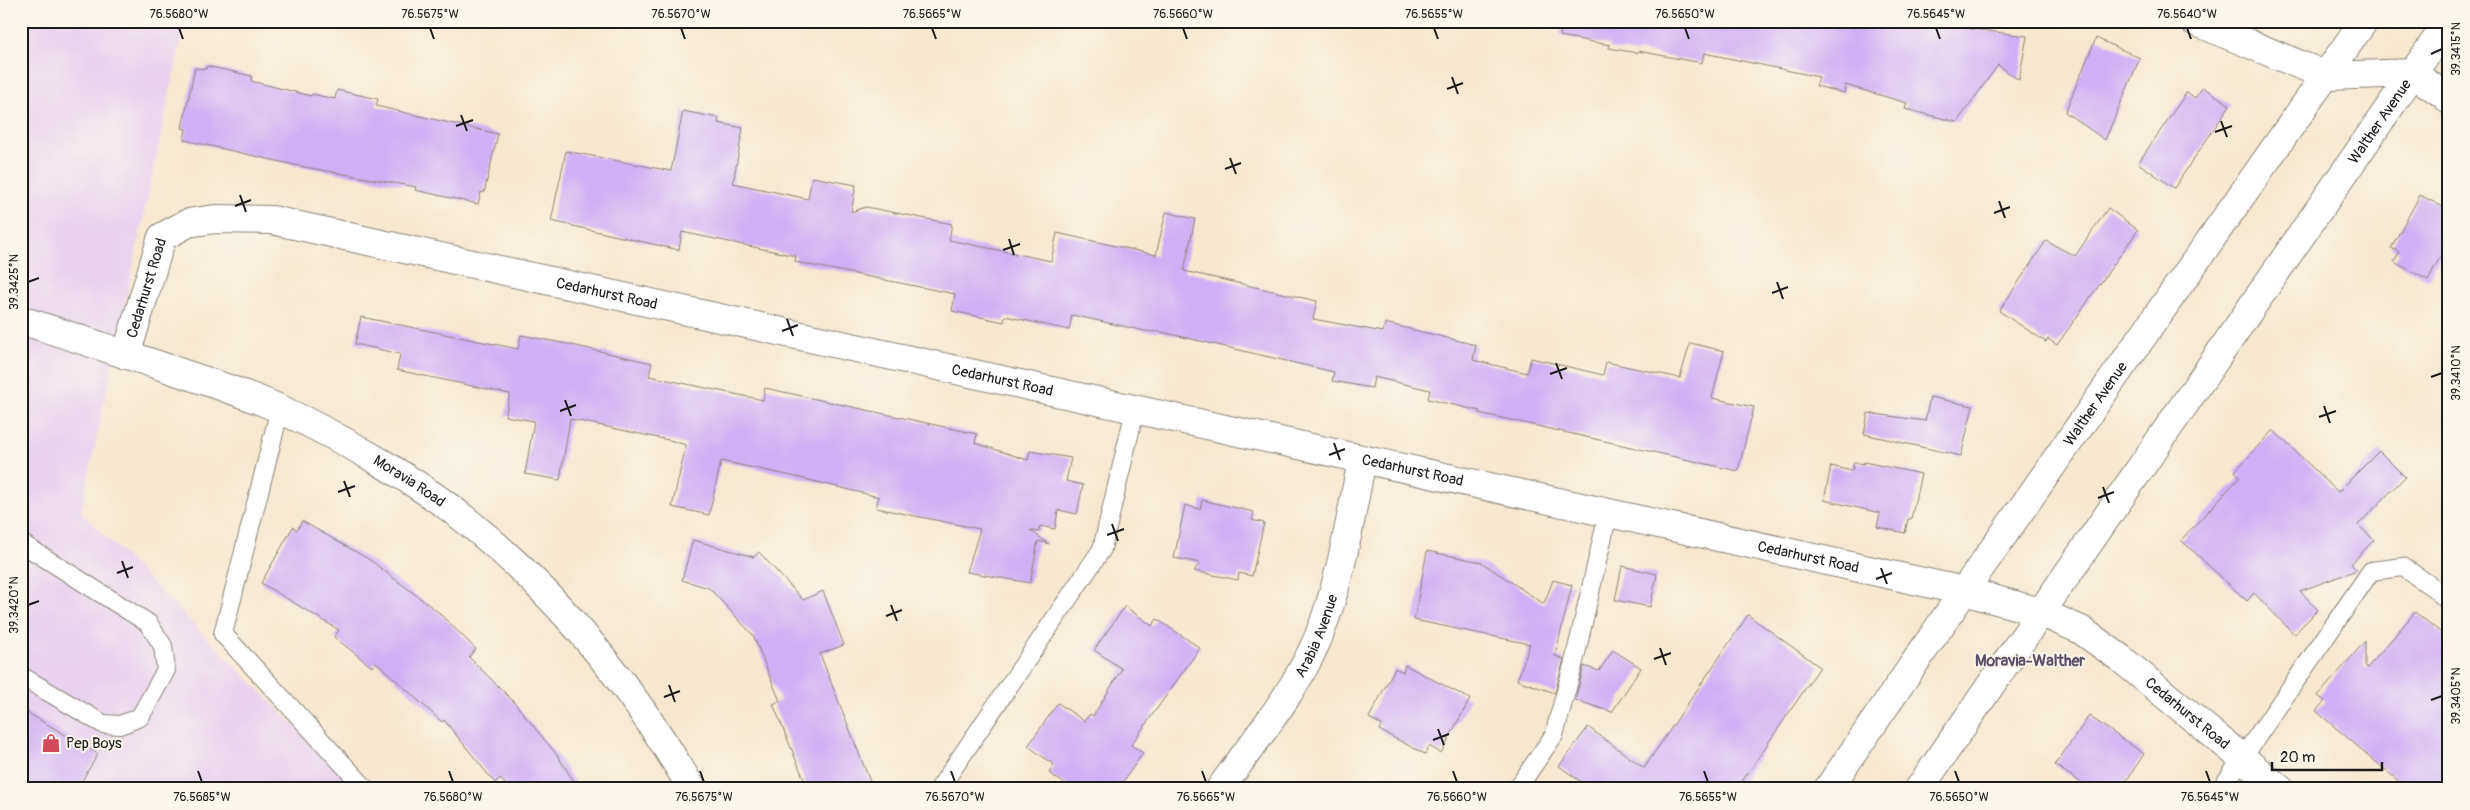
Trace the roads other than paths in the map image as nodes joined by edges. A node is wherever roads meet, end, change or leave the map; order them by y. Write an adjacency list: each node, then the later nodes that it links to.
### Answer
1 (2194, 21): 5 (street)
2 (2364, 21): 5 (street, Walther Avenue)
3 (2449, 22): 4 (street, Walther Avenue)
4 (2412, 73): 5 (street); 6 (street); 16 (street, Walther Avenue)
5 (2327, 76): 14 (street, Walther Avenue)
6 (2449, 100)
7 (21, 320): 8 (street, Moravia Road)
8 (126, 354): 9 (street, Moravia Road); 10 (street, Cedarhurst Road)
9 (280, 409): 19 (lane); 20 (street, Moravia Road)
10 (1135, 410): 11 (street, Cedarhurst Road); 21 (lane)
11 (1362, 460): 12 (street, Cedarhurst Road); 22 (street, Arabia Avenue)
12 (1608, 514): 14 (street, Cedarhurst Road); 23 (lane)
13 (21, 543): 17 (lane)
14 (1964, 591): 16 (street, Cedarhurst Road); 24 (street, Walther Avenue)
15 (2449, 602): 18 (lane)
16 (2040, 612): 18 (street, Cedarhurst Road); 25 (street, Walther Avenue)
17 (21, 676)
18 (2241, 757): 26 (lane); 27 (street, Cedarhurst Road)
19 (366, 789)
20 (692, 789)
21 (939, 789)
22 (1220, 789)
23 (1517, 789)
24 (1828, 789)
25 (1919, 789)
26 (2221, 789)
27 (2280, 789)

